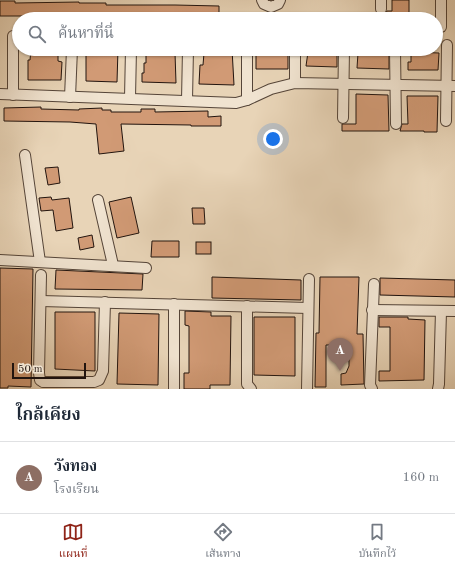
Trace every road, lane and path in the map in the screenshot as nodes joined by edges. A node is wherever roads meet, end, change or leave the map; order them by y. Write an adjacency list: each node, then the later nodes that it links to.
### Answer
1 (262, 0): 2 (street)
2 (280, 0)
3 (441, 0): 4 (street)
4 (441, 12)
5 (448, 45): 17 (street)
6 (13, 56): 19 (street)
7 (72, 56): 20 (street)
8 (131, 56): 21 (street)
9 (188, 56): 22 (street)
10 (247, 56): 23 (street)
11 (295, 56): 14 (street)
12 (344, 56): 15 (street)
13 (395, 56): 16 (street)
14 (295, 83): 15 (street); 23 (street)
15 (344, 83): 16 (street); 24 (street)
16 (396, 85): 17 (street); 26 (street)
17 (451, 86): 25 (street)
18 (0, 94): 19 (street)
19 (13, 95): 20 (street)
20 (70, 96): 21 (street)
21 (130, 98): 22 (street)
22 (187, 100): 23 (street)
23 (247, 100)
24 (343, 118)
25 (446, 121)
26 (396, 124)
27 (25, 155): 30 (street)
28 (98, 200): 31 (street)
29 (0, 260): 30 (street)
30 (40, 262): 31 (street)
31 (113, 266): 32 (street)
32 (146, 268)
33 (41, 275): 36 (street)
34 (309, 279): 40 (street)
35 (374, 284): 41 (street)
36 (40, 301): 37 (street); 37 (street)
37 (105, 302): 38 (street)
38 (174, 304): 39 (street); 44 (street)
39 (247, 306): 40 (street); 45 (street)
40 (308, 308): 46 (street)
41 (372, 310): 42 (street); 47 (street)
42 (441, 311): 43 (street); 48 (street)
43 (455, 312)
44 (174, 389)
45 (251, 389)
46 (307, 389)
47 (372, 389)
48 (438, 389)

